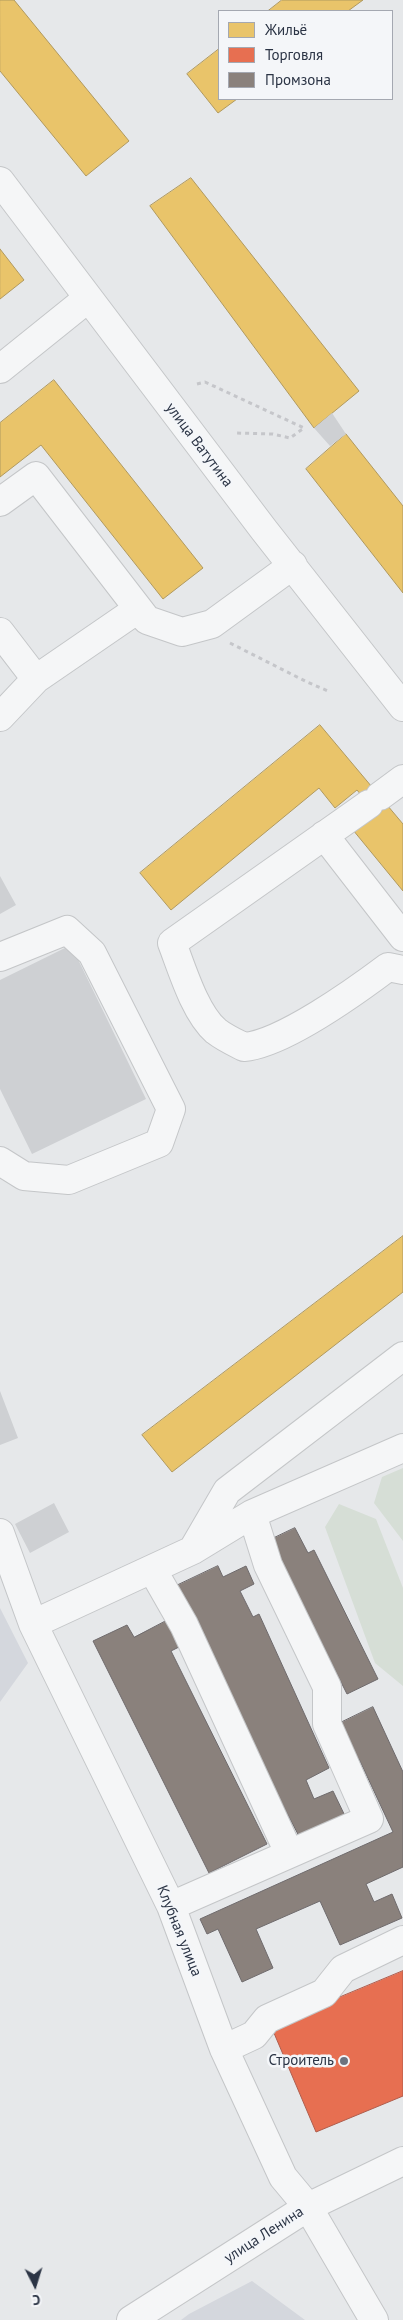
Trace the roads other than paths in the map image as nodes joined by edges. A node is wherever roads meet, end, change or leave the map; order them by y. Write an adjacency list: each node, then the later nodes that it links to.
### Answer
1 (0, 181): 2 (street, улица Ватутина)
2 (87, 299): 3 (street); 5 (street, улица Ватутина)
3 (0, 369)
4 (0, 502): 6 (street)
5 (293, 565): 6 (street); 9 (street, улица Ватутина)
6 (138, 609): 8 (street)
7 (0, 632): 8 (street)
8 (36, 679): 10 (street)
9 (403, 707)
10 (0, 717)
11 (403, 779): 12 (street)
12 (324, 835): 13 (street); 15 (street)
13 (403, 937)
14 (0, 957): 16 (street)
15 (403, 970)
16 (0, 1161)
17 (403, 1356): 21 (street)
18 (403, 1448): 19 (street)
19 (252, 1514): 21 (street); 24 (street)
20 (0, 1532): 23 (street, Клубная улица)
21 (193, 1550): 22 (street)
22 (152, 1569): 23 (street); 24 (street)
23 (33, 1624): 25 (street, Клубная улица)
24 (289, 1853): 25 (street)
25 (171, 1906): 27 (street, Клубная улица)
26 (403, 1940): 27 (street)
27 (224, 2049): 29 (street, Клубная улица)
28 (403, 2161): 29 (street, улица Ленина)
29 (308, 2207): 30 (street, улица Ленина); 31 (street, Клубная улица)
30 (132, 2320)
31 (374, 2320)

